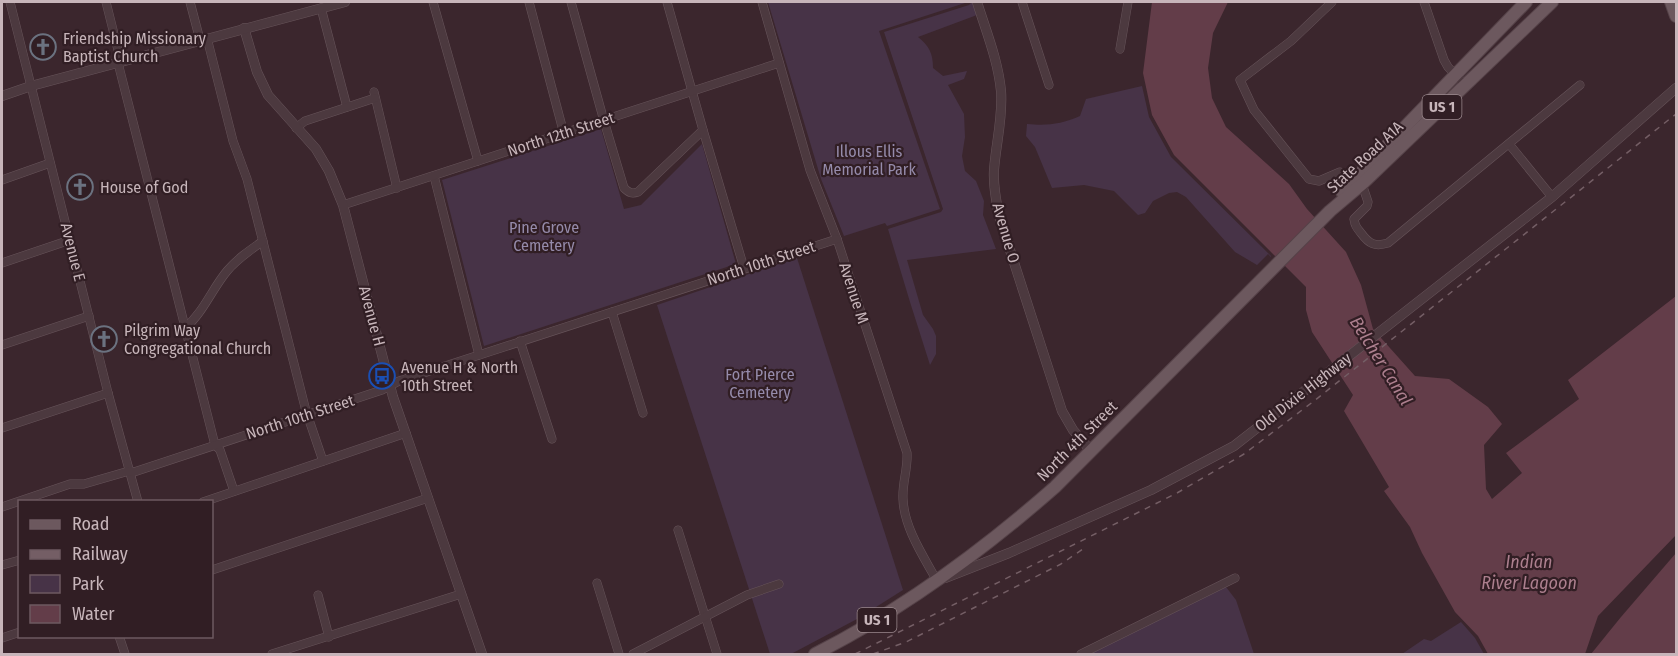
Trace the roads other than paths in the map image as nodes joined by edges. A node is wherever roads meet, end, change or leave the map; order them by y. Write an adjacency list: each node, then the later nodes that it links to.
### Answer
1 (9, 2): 29 (street, Avenue E)
2 (106, 2): 23 (street)
3 (190, 2): 21 (street)
4 (345, 2): 18 (street)
5 (433, 2): 39 (street)
6 (529, 2): 37 (street)
7 (571, 2): 34 (street)
8 (666, 2): 31 (street)
9 (762, 2): 24 (street, Avenue M)
10 (977, 2): 67 (street, Avenue O)
11 (1022, 2): 26 (street)
12 (1128, 2): 22 (street)
13 (1332, 2): 43 (street)
14 (1424, 2): 25 (street)
15 (1526, 2): 25 (main road, State Road A1A / US 1)
16 (1552, 2): 27 (main road, State Road A1A / US 1)
17 (1671, 2): 19 (main road)
18 (321, 8): 20 (street); 33 (street)
19 (1677, 16)
20 (244, 28): 21 (street); 35 (street, Avenue H)
21 (204, 39): 23 (street); 50 (street)
22 (1120, 49)
23 (119, 62): 29 (street); 55 (street)
24 (779, 63): 31 (street, North 12th Street); 48 (street, Avenue M)
25 (1455, 75): 27 (street); 43 (main road, State Road A1A / US 1)
26 (1049, 85)
27 (1465, 85): 43 (main road, State Road A1A / US 1)
28 (1580, 85): 38 (street)
29 (31, 86): 32 (street); 40 (street, Avenue E)
30 (1677, 88): 45 (street, Old Dixie Highway)
31 (692, 91): 34 (street, North 12th Street); 36 (street)
32 (2, 96)
33 (347, 107): 35 (street); 44 (street)
34 (604, 121): 36 (street); 37 (street, North 12th Street)
35 (296, 128): 46 (street, Avenue H)
36 (703, 130): 52 (street)
37 (564, 134): 39 (street, North 12th Street)
38 (1509, 144): 43 (street); 45 (street)
39 (478, 161): 41 (street, North 12th Street)
40 (50, 163): 42 (street); 49 (street, Avenue E)
41 (434, 176): 44 (street, North 12th Street); 58 (street)
42 (2, 180)
43 (1358, 182): 47 (main road, State Road A1A / US 1)
44 (396, 188): 46 (street, North 12th Street)
45 (1552, 196): 79 (street, Old Dixie Highway)
46 (343, 205): 59 (street, Avenue H)
47 (1330, 211): 67 (main road, North 4th Street / US 1)
48 (837, 239): 52 (street, North 10th Street); 84 (street, Avenue M)
49 (70, 240): 51 (street); 54 (street, Avenue E)
50 (263, 241): 55 (street); 62 (street)
51 (2, 263)
52 (744, 268): 53 (street, North 10th Street)
53 (612, 312): 56 (street, North 10th Street); 61 (street)
54 (89, 316): 57 (street); 60 (street, Avenue E)
55 (185, 328): 66 (street)
56 (520, 341): 58 (street, North 10th Street); 65 (street)
57 (2, 345)
58 (479, 355): 59 (street, North 10th Street)
59 (390, 386): 62 (street, North 10th Street); 64 (street, Avenue H)
60 (108, 393): 63 (street); 69 (street, Avenue E)
61 (643, 413)
62 (308, 415): 66 (street, North 10th Street); 68 (street)
63 (2, 428)
64 (406, 434): 68 (street); 71 (street, Avenue H)
65 (552, 439)
66 (215, 445): 69 (street, North 10th Street); 70 (street)
67 (1091, 451): 78 (main road, North 4th Street / US 1)
68 (323, 461): 70 (street)
69 (129, 471): 72 (street, North 10th Street); 73 (street, Avenue E)
70 (234, 491): 74 (street)
71 (428, 498): 82 (street); 87 (street, Avenue H)
72 (23, 500)
73 (138, 500)
74 (205, 500)
75 (18, 502): 76 (street, North 10th Street)
76 (2, 507)
77 (678, 530): 89 (street)
78 (992, 540): 79 (street); 84 (main road, North 4th Street / US 1)
79 (1009, 553): 84 (street, Old Dixie Highway)
80 (18, 561): 81 (street)
81 (2, 565)
82 (213, 570)
83 (1235, 578): 101 (street)
84 (937, 581): 100 (main road, North 4th Street / US 1)
85 (597, 583): 97 (street)
86 (779, 584): 89 (street)
87 (461, 594): 91 (street); 96 (street, Avenue H)
88 (318, 595): 91 (street)
89 (705, 618): 98 (street); 99 (street)
90 (18, 633): 92 (street)
91 (330, 637): 95 (street)
92 (2, 638)
93 (120, 638): 94 (street)
94 (125, 654)
95 (272, 654)
96 (482, 654)
97 (619, 654)
98 (633, 654)
99 (717, 654)
100 (815, 654)
101 (1081, 654)

